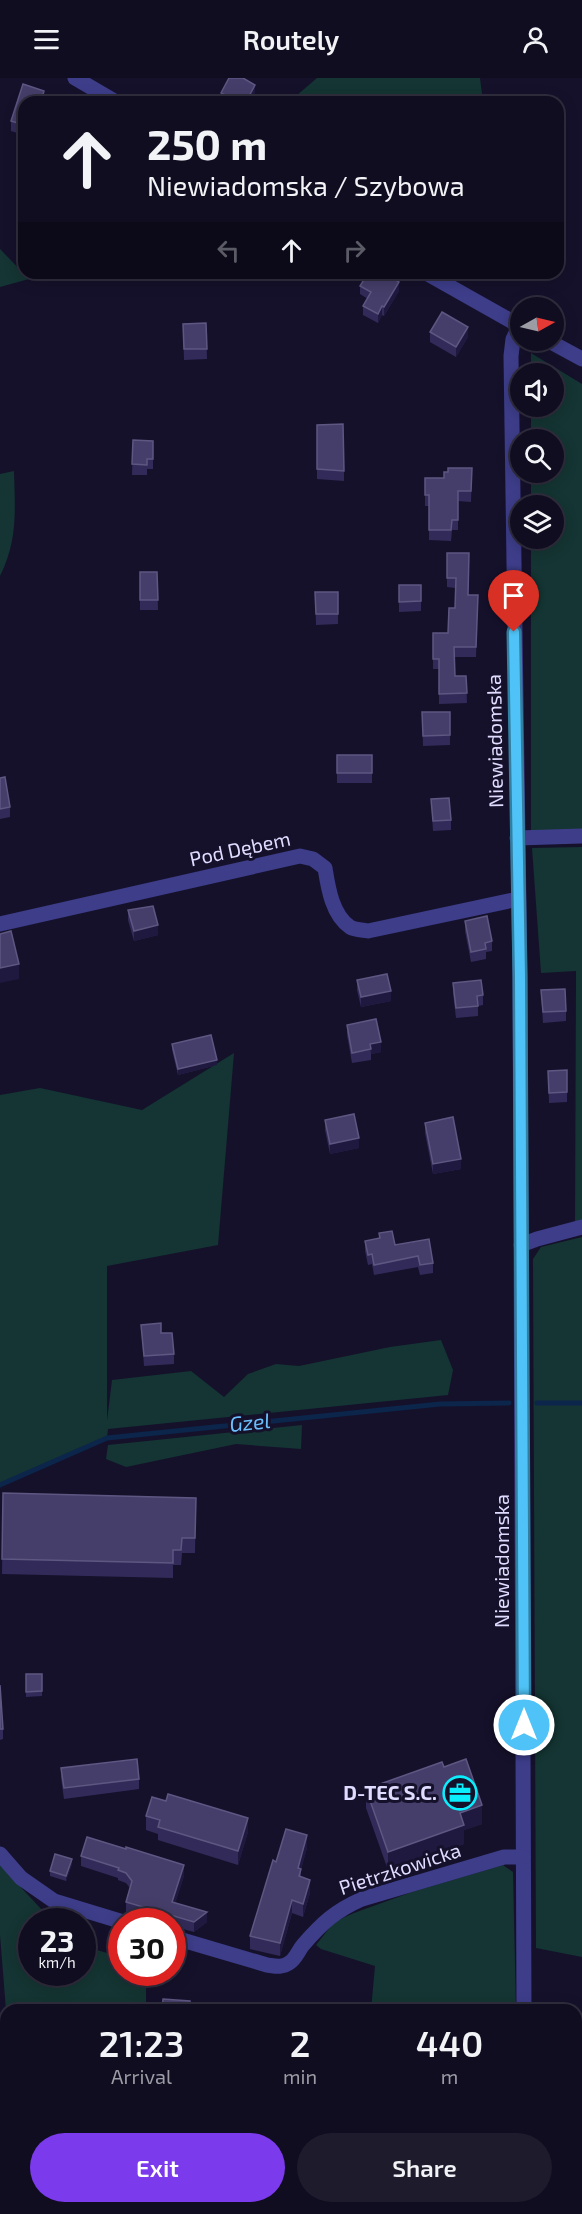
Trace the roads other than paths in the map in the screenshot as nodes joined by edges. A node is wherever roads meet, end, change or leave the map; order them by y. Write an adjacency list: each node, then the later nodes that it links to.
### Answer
1 (75, 78): 2 (street)
2 (106, 96)
3 (437, 279): 4 (street)
4 (510, 320)
5 (564, 349): 7 (street)
6 (512, 351): 9 (street, Niewiadomska)
7 (582, 359)
8 (582, 836): 9 (street)
9 (517, 838): 10 (street, Niewiadomska)
10 (518, 899): 11 (street, Pod Dębem); 13 (street, Niewiadomska)
11 (0, 924)
12 (582, 1227): 13 (street)
13 (521, 1245): 15 (street, Niewiadomska)
14 (0, 1854): 16 (street)
15 (524, 1857): 17 (street, Pietrzkowicka); 18 (street, Niewiadomska)
16 (108, 1917)
17 (186, 1941)
18 (524, 2004)

